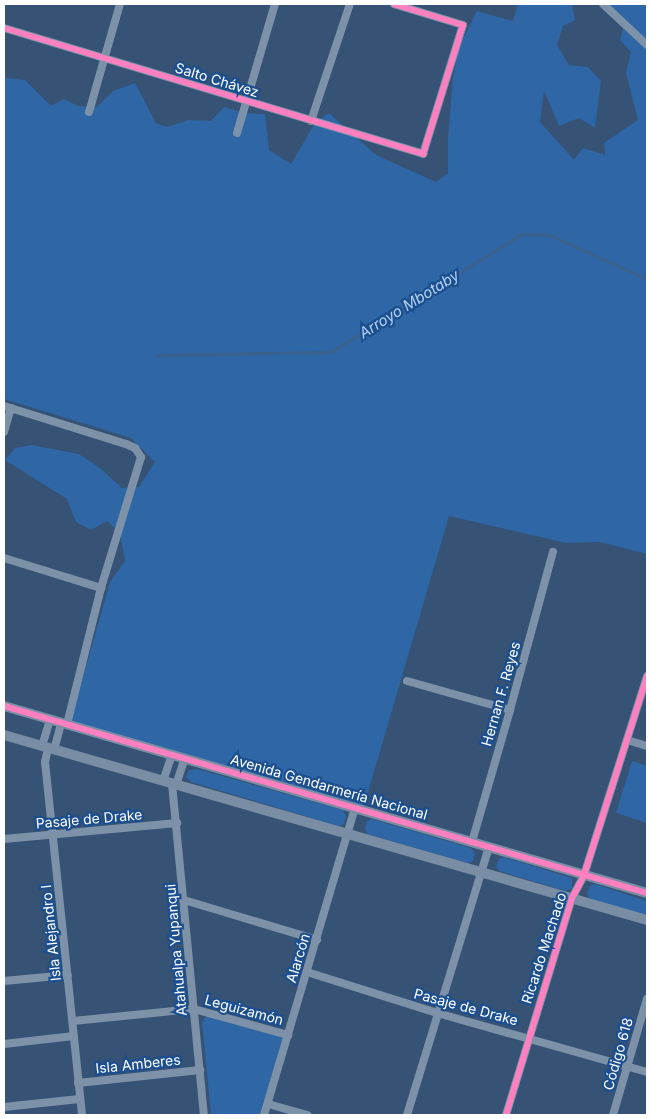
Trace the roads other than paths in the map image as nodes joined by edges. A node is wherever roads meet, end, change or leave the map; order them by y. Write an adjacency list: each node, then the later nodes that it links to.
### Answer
1 (120, 4): 8 (street)
2 (275, 4): 9 (street)
3 (350, 4): 11 (street)
4 (394, 4): 11 (street, Salto Chávez)
5 (603, 4): 7 (street)
6 (4, 28): 8 (street, Salto Chávez)
7 (647, 45)
8 (105, 59): 9 (street, Salto Chávez); 10 (street)
9 (246, 102): 11 (street, Salto Chávez); 12 (street)
10 (89, 112)
11 (312, 121)
12 (237, 133)
13 (7, 407): 14 (street); 17 (street)
14 (4, 432)
15 (553, 552): 21 (street, Hernan F. Reyes)
16 (4, 558): 17 (street)
17 (101, 588): 23 (street)
18 (647, 676): 25 (street, Ricardo Machado)
19 (406, 681): 21 (street)
20 (4, 706): 22 (street, Avenida Gendarmería Nacional)
21 (510, 710): 36 (street, Hernan F. Reyes)
22 (50, 719): 23 (street, Avenida Gendarmería Nacional); 27 (street)
23 (64, 723): 27 (street); 28 (street, Avenida Gendarmería Nacional)
24 (4, 736): 27 (street)
25 (627, 740): 26 (street); 39 (street, Ricardo Machado)
26 (647, 746)
27 (48, 748): 30 (street); 33 (street, Isla Alejandro I)
28 (172, 755): 29 (street, Avenida Gendarmería Nacional); 30 (street)
29 (185, 758): 30 (street); 31 (street, Avenida Gendarmería Nacional)
30 (170, 783): 32 (street, Atahualpa Yupanqui); 34 (street)
31 (355, 808): 34 (street, Alarcón); 36 (street, Avenida Gendarmería Nacional)
32 (176, 823): 33 (street, Pasaje de Drake); 42 (street, Atahualpa Yupanqui)
33 (53, 834): 35 (street, Pasaje de Drake); 46 (street, Isla Alejandro I)
34 (348, 834): 38 (street); 44 (street, Alarcón)
35 (4, 839)
36 (472, 842): 37 (street, Avenida Gendarmería Nacional)
37 (489, 847): 38 (street); 39 (street, Avenida Gendarmería Nacional)
38 (481, 873): 41 (street); 50 (street)
39 (584, 875): 40 (street, Avenida Gendarmería Nacional); 41 (street, Ricardo Machado)
40 (647, 893)
41 (572, 898): 43 (street); 54 (street, Ricardo Machado)
42 (184, 900): 44 (street); 49 (street, Atahualpa Yupanqui)
43 (647, 920)
44 (317, 940): 45 (street, Alarcón)
45 (307, 972): 50 (street, Pasaje de Drake); 52 (street, Alarcón)
46 (68, 975): 47 (street); 51 (street, Isla Alejandro I)
47 (4, 982)
48 (647, 999): 56 (street, Código 618)
49 (194, 1009): 51 (street, Leguizamón); 52 (street, Leguizamón); 57 (street, Atahualpa Yupanqui)
50 (437, 1013): 54 (street, Pasaje de Drake); 67 (street)
51 (73, 1021): 53 (street, Isla Alejandro I)
52 (288, 1035): 61 (street, Alarcón)
53 (74, 1036): 55 (street); 59 (street, Isla Alejandro I)
54 (530, 1037): 56 (street, Pasaje de Drake); 68 (street, Ricardo Machado)
55 (4, 1044)
56 (627, 1066): 58 (street, Pasaje de Drake); 69 (street, Código 618)
57 (200, 1070): 59 (street, Isla Amberes); 64 (street, Atahualpa Yupanqui)
58 (647, 1072)
59 (78, 1083): 60 (street, Isla Alejandro I)
60 (80, 1099): 62 (street); 63 (street, Isla Alejandro I)
61 (268, 1104): 65 (street, Alarcón); 66 (street)
62 (4, 1107)
63 (82, 1115)
64 (204, 1115)
65 (264, 1115)
66 (307, 1115)
67 (407, 1115)
68 (506, 1115)
69 (613, 1115)

